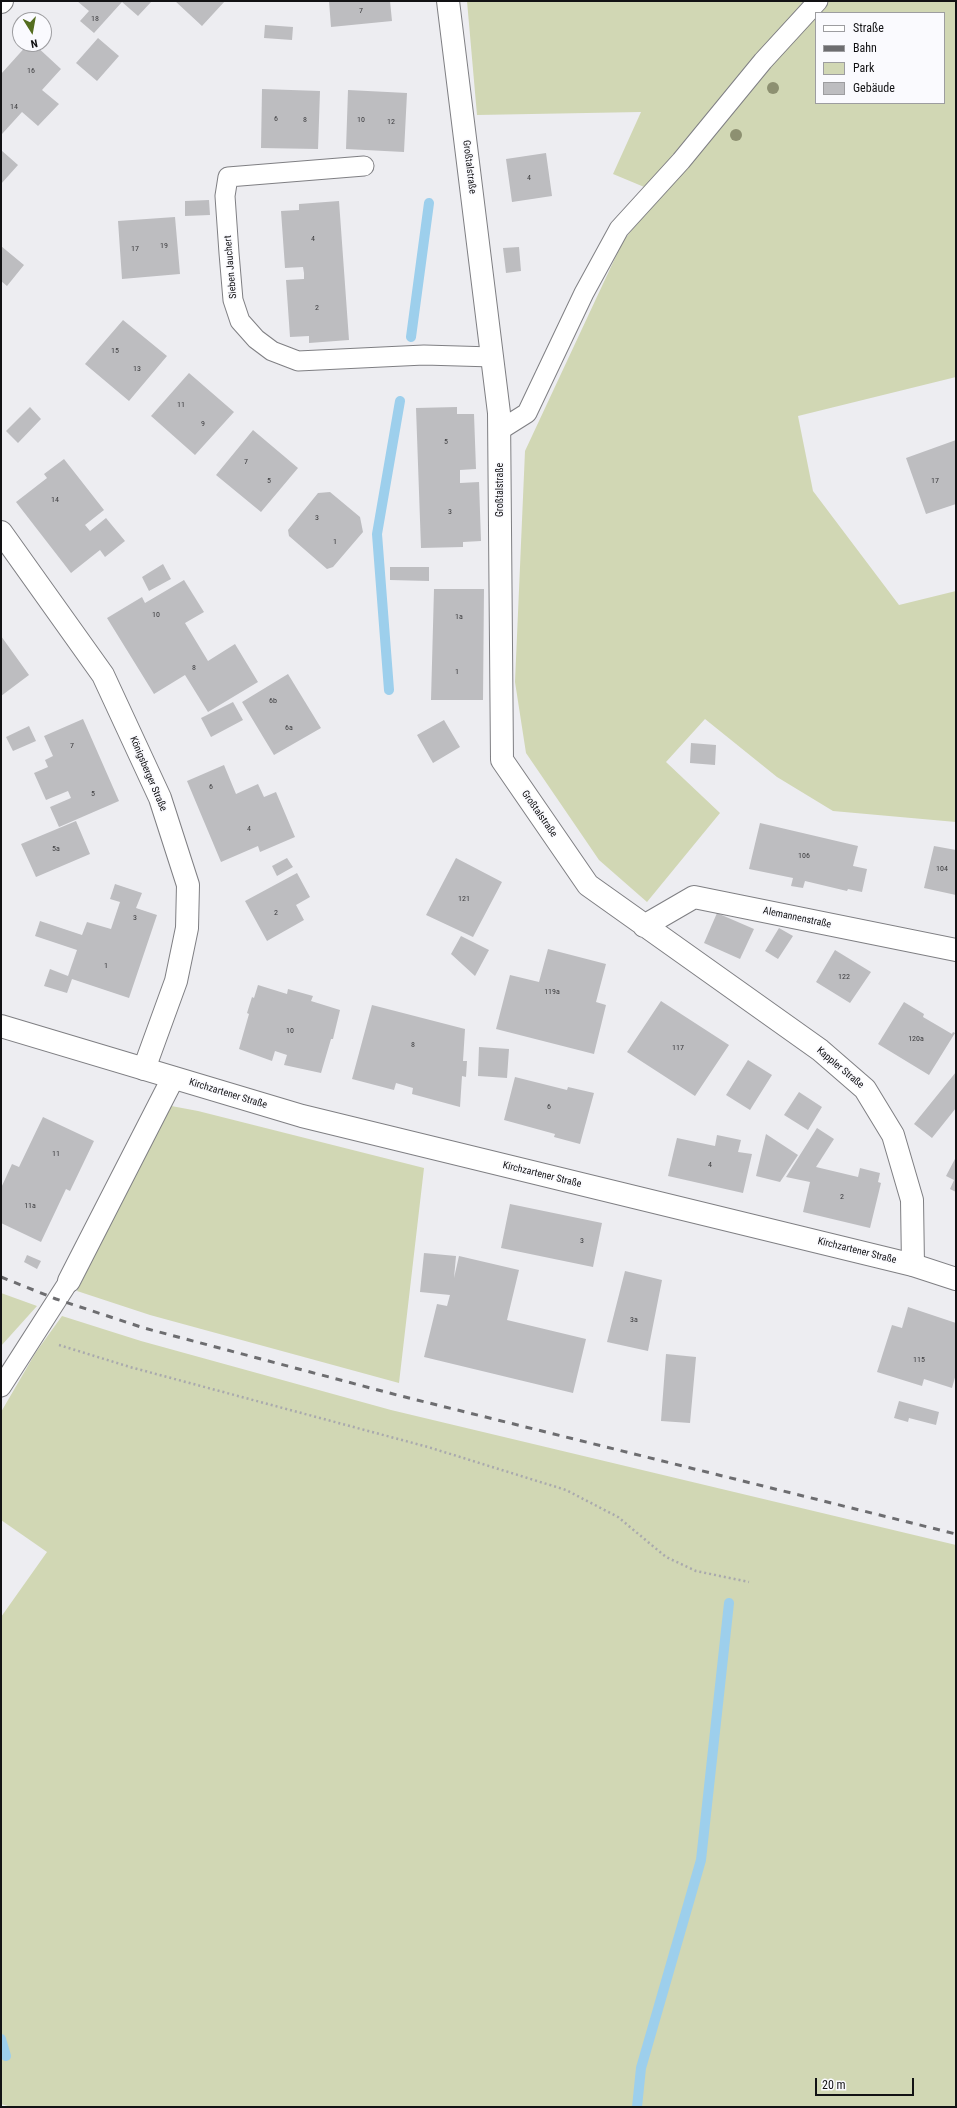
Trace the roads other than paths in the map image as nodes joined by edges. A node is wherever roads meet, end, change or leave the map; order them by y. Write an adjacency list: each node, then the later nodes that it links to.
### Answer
1 (448, 1): 4 (street, Großtalstraße)
2 (818, 1): 5 (lane)
3 (364, 166): 4 (lane, Sieben Jauchert)
4 (493, 358): 5 (street, Großtalstraße)
5 (500, 430): 7 (street, Großtalstraße)
6 (1, 532): 10 (street, Königsberger Straße)
7 (644, 926): 8 (street, Alemannenstraße); 12 (street, Kappler Straße)
8 (956, 950)
9 (1, 1026): 10 (street, Kirchzartener Straße)
10 (144, 1069): 11 (street, Kirchzartener Straße)
11 (173, 1078): 12 (street, Kirchzartener Straße); 14 (street)
12 (912, 1265): 13 (street)
13 (956, 1279)
14 (69, 1280): 15 (lane)
15 (6, 1366): 16 (lane)
16 (1, 1387)

